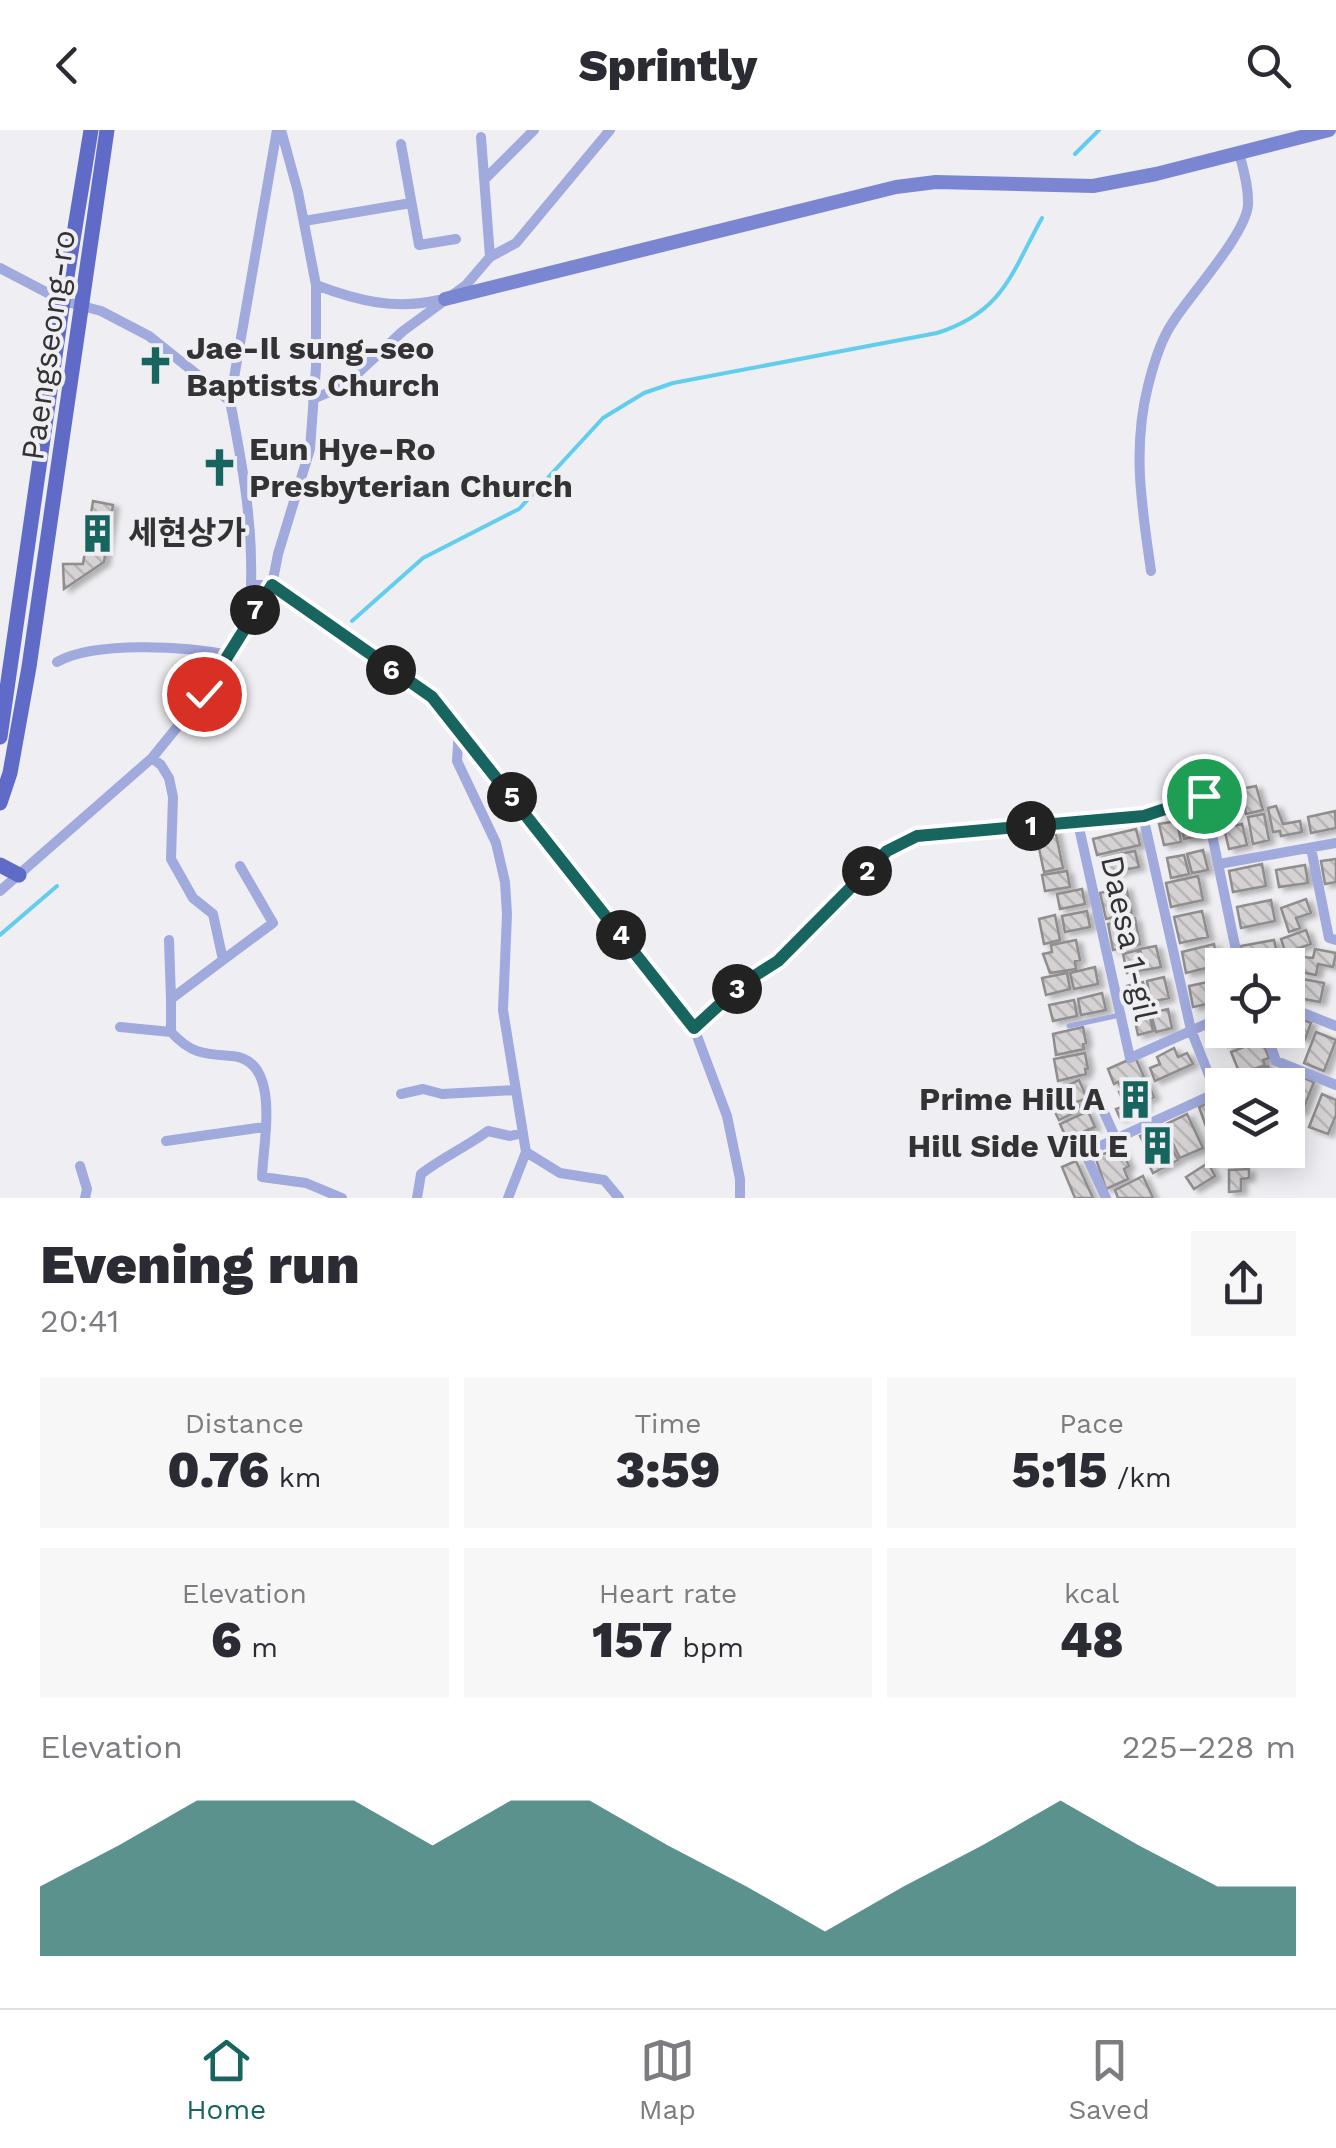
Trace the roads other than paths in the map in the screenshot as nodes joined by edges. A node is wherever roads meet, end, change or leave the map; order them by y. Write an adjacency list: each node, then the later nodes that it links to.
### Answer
1 (91, 130): 18 (main road, Paengseong-ro)
2 (107, 130): 19 (main road, Paengseong-ro)
3 (279, 130): 12 (street); 21 (street)
4 (534, 130): 10 (street)
5 (1329, 130): 9 (street)
6 (604, 132): 14 (street)
7 (481, 137): 10 (street)
8 (401, 144): 11 (street)
9 (1239, 152): 17 (street); 22 (street)
10 (486, 178): 14 (street)
11 (411, 203): 12 (street); 13 (street)
12 (304, 222): 16 (street)
13 (456, 238)
14 (490, 257): 17 (street)
15 (0, 268): 18 (street)
16 (316, 284): 17 (street); 20 (street)
17 (445, 298): 20 (street)
18 (62, 300): 19 (street); 27 (main road, Paengseong-ro)
19 (81, 305): 21 (street); 29 (main road, Paengseong-ro)
20 (313, 399): 23 (street)
21 (230, 402): 23 (street)
22 (1150, 570)
23 (272, 585): 24 (street); 26 (street)
24 (228, 654): 25 (street); 28 (street)
25 (56, 662)
26 (458, 729): 50 (street); 55 (street)
27 (0, 737)
28 (152, 758): 37 (street); 42 (street)
29 (0, 803)
30 (1144, 816): 31 (street, Daesa 1-gil); 34 (street, Daesa 1-gil); 51 (street, Daesa 1-gil)
31 (1078, 822): 45 (street, Daesa 1-gil); 50 (street, Daesa 1-gil)
32 (1336, 843): 33 (street)
33 (1311, 848): 34 (street); 40 (street)
34 (1219, 864): 41 (street, Daesa 1-gil)
35 (0, 865): 37 (main road)
36 (240, 866): 42 (street)
37 (9, 884): 38 (street)
38 (0, 900)
39 (168, 940): 43 (street)
40 (1336, 940)
41 (1236, 948)
42 (223, 960): 43 (street)
43 (172, 999): 52 (street)
44 (1305, 1013): 49 (street)
45 (1120, 1015): 48 (lane); 51 (street, Daesa 1-gil)
46 (1205, 1024): 51 (street, Daesa 1-gil)
47 (120, 1026): 52 (street)
48 (1069, 1026)
49 (1336, 1026)
50 (694, 1028): 69 (street)
51 (1191, 1030): 60 (street, Daesa 1-gil)
52 (171, 1032): 58 (street)
53 (1271, 1048): 54 (street)
54 (1336, 1084)
55 (516, 1090): 57 (street); 59 (street)
56 (1094, 1090): 60 (street)
57 (401, 1094)
58 (264, 1127): 61 (street); 65 (street)
59 (523, 1133): 62 (street); 66 (street)
60 (1116, 1139): 70 (street, Daesa 1-gil)
61 (166, 1141)
62 (526, 1152): 67 (street); 68 (street)
63 (80, 1166): 64 (street)
64 (85, 1198)
65 (342, 1198)
66 (418, 1198)
67 (508, 1198)
68 (619, 1198)
69 (740, 1198)
70 (1106, 1198)

